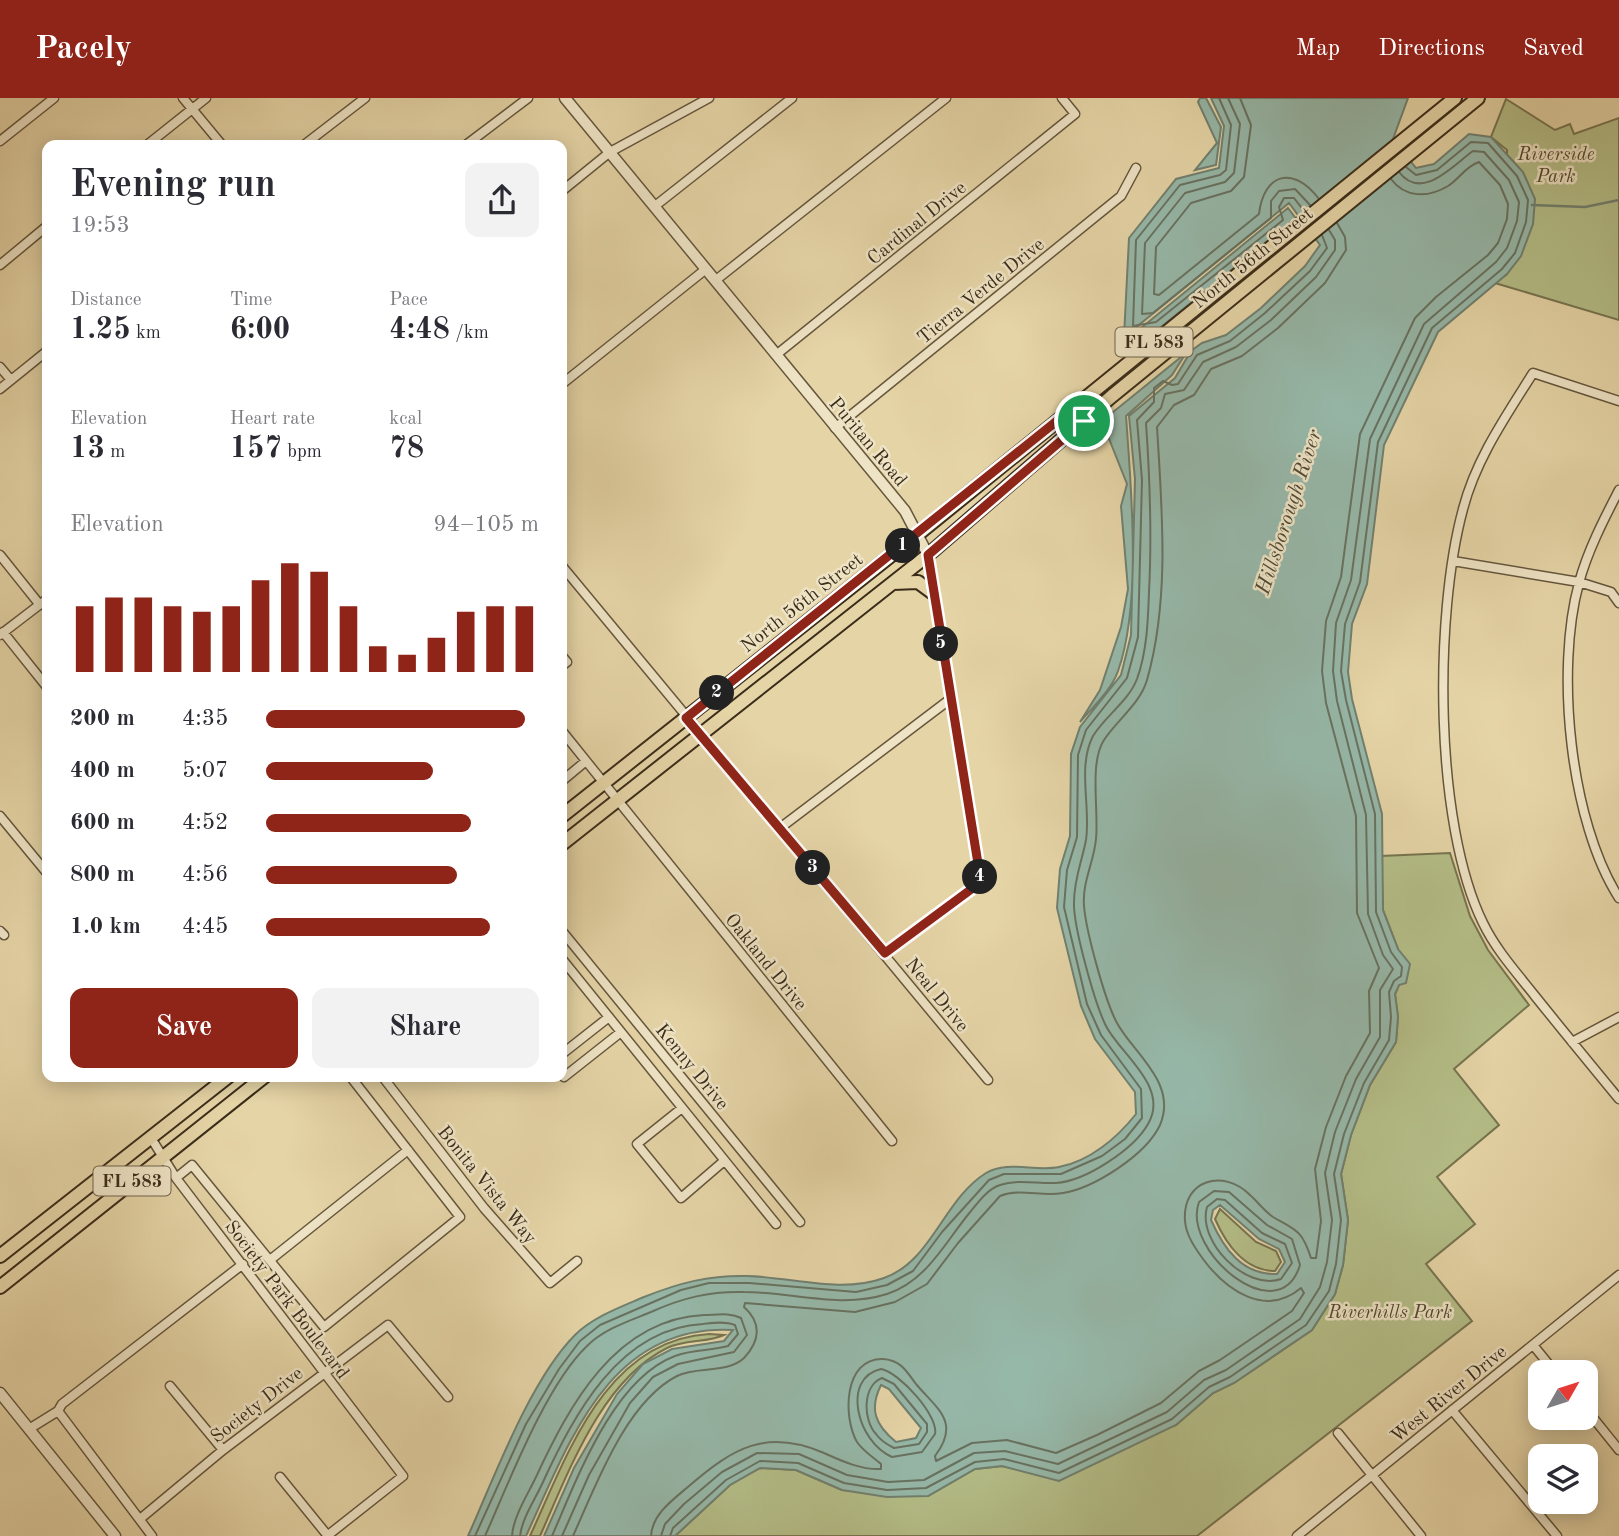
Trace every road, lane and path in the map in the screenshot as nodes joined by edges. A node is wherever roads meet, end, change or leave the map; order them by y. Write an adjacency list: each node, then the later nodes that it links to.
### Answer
1 (54, 98): 18 (street)
2 (184, 98): 13 (street)
3 (206, 98): 13 (street)
4 (365, 98): 16 (street)
5 (527, 98): 17 (street)
6 (565, 98): 19 (street, Puritan Road)
7 (709, 98): 19 (street)
8 (792, 98): 22 (street)
9 (946, 98): 26 (street)
10 (1062, 98): 28 (street, Cardinal Drive)
11 (1455, 98): 34 (main road, North 56th Street / FL 583)
12 (1478, 98): 35 (main road, North 56th Street / FL 583)
13 (192, 108): 14 (street); 15 (street)
14 (153, 140)
15 (218, 140)
16 (310, 140)
17 (472, 140)
18 (0, 141)
19 (610, 152): 21 (street); 22 (street, Puritan Road)
20 (1136, 168): 36 (street, Tierra Verde Drive)
21 (567, 187)
22 (655, 206): 25 (street, Puritan Road)
23 (42, 230): 24 (street)
24 (0, 265)
25 (706, 269): 26 (street, Puritan Road); 31 (street)
26 (716, 281): 28 (street, Puritan Road)
27 (42, 355): 30 (street)
28 (776, 355): 36 (street, Puritan Road)
29 (0, 367): 30 (street)
30 (11, 380): 32 (street)
31 (567, 380)
32 (0, 389)
33 (1619, 401): 41 (street)
34 (1073, 408): 35 (main road); 38 (main road, North 56th Street / FL 583)
35 (1084, 421): 40 (main road, North 56th Street / FL 583)
36 (835, 428): 38 (street, Puritan Road)
37 (1619, 491): 43 (street)
38 (918, 534): 40 (street, Puritan Road); 49 (main road, North 56th Street / FL 583)
39 (0, 555): 47 (street)
40 (928, 555): 44 (main road, North 56th Street / FL 583); 45 (street, Puritan Road)
41 (1453, 561): 43 (street); 72 (street)
42 (567, 572): 53 (street, Neal Drive)
43 (1579, 582): 46 (street); 65 (street)
44 (892, 583): 45 (main road); 50 (main road, North 56th Street / FL 583)
45 (933, 593): 52 (street, Puritan Road)
46 (1619, 603)
47 (40, 605): 48 (street)
48 (2, 634): 51 (street)
49 (785, 639): 50 (main road); 53 (main road, North 56th Street / FL 583)
50 (800, 657): 54 (main road, North 56th Street / FL 583)
51 (42, 681)
52 (949, 700): 62 (street); 67 (street, Puritan Road)
53 (686, 718): 54 (street, Neal Drive); 58 (main road, North 56th Street / FL 583)
54 (701, 736): 59 (main road, North 56th Street / FL 583); 62 (street, Neal Drive)
55 (567, 737): 56 (street, Oakland Drive)
56 (586, 761): 57 (street); 58 (street, Oakland Drive)
57 (567, 777)
58 (604, 783): 59 (street, Oakland Drive); 60 (main road, North 56th Street / FL 583)
59 (618, 800): 63 (main road, North 56th Street / FL 583); 83 (street, Oakland Drive)
60 (567, 812)
61 (0, 816): 64 (street)
62 (780, 828): 67 (street, Neal Drive)
63 (567, 840)
64 (42, 867)
65 (1619, 898)
66 (567, 937): 88 (street, Kenny Drive)
67 (885, 953): 75 (street, Neal Drive)
68 (567, 964): 69 (street)
69 (609, 1017): 71 (street); 73 (street)
70 (1619, 1017): 72 (street)
71 (621, 1032): 74 (street); 81 (street)
72 (1572, 1042): 80 (street)
73 (567, 1050)
74 (567, 1075)
75 (988, 1080)
76 (221, 1082): 82 (main road, FL 583)
77 (257, 1082): 85 (main road, FL 583)
78 (355, 1082): 84 (street)
79 (387, 1082): 92 (street, Bonita Vista Way)
80 (1619, 1100)
81 (682, 1108): 86 (street); 86 (street)
82 (151, 1138): 85 (street, Society Park Boulevard); 90 (main road, FL 583)
83 (892, 1141)
84 (408, 1150): 91 (street); 91 (street)
85 (162, 1158): 87 (street, Society Park Boulevard); 95 (main road, FL 583)
86 (724, 1161): 89 (street)
87 (176, 1178): 91 (street); 93 (street, Society Park Boulevard)
88 (800, 1222)
89 (776, 1224)
90 (0, 1256)
91 (270, 1260)
92 (577, 1261)
93 (243, 1264): 98 (street, Society Park Boulevard); 103 (street)
94 (1619, 1275): 96 (street, West River Drive)
95 (0, 1287)
96 (1533, 1345): 97 (street); 102 (street, West River Drive)
97 (1545, 1360)
98 (323, 1371): 101 (street, Society Drive); 107 (street, Society Drive); 114 (street, Society Park Boulevard)
99 (170, 1386): 107 (street)
100 (0, 1393): 105 (street)
101 (448, 1397)
102 (1452, 1410): 109 (street, West River Drive); 117 (street)
103 (58, 1411): 105 (street); 111 (street)
104 (1598, 1424): 108 (street)
105 (29, 1429): 112 (street)
106 (1338, 1433): 109 (street)
107 (223, 1450): 111 (street, Society Drive)
108 (1619, 1450)
109 (1371, 1475): 115 (street, West River Drive); 116 (street)
110 (280, 1477): 114 (street)
111 (140, 1519): 113 (street)
112 (115, 1536)
113 (152, 1536)
114 (327, 1536)
115 (1297, 1536)
116 (1421, 1536)
117 (1557, 1536)

